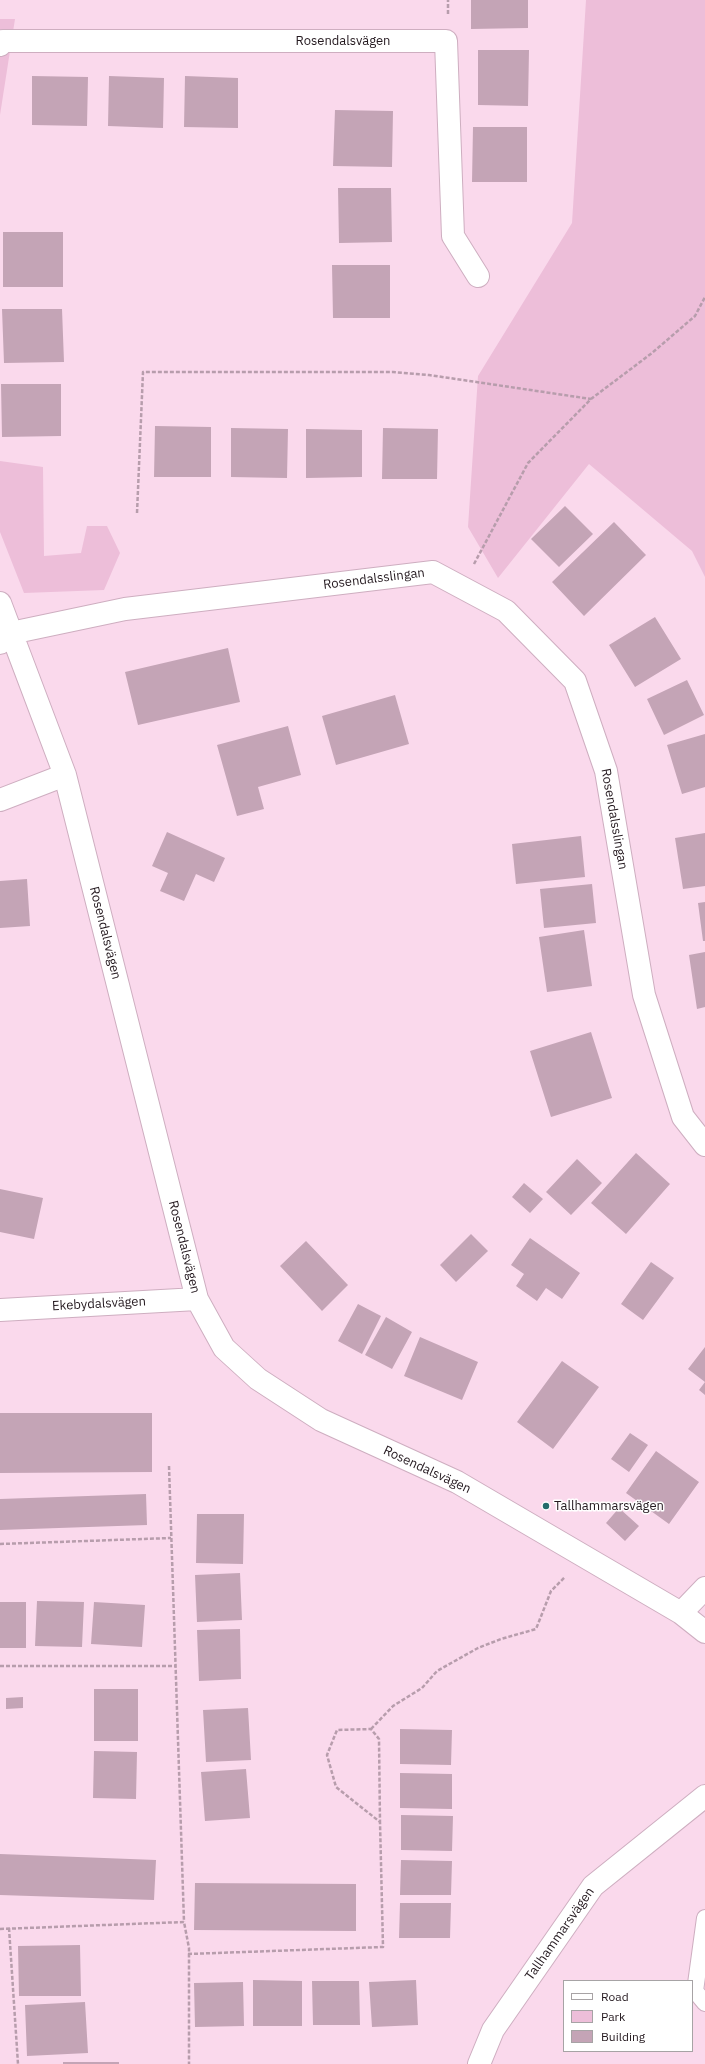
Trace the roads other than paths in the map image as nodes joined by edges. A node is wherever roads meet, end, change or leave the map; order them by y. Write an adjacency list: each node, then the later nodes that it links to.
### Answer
1 (0, 45): 2 (street, Rosendalsvägen)
2 (478, 276)
3 (0, 603): 4 (street, Rosendalsvägen)
4 (5, 638): 5 (street, Rosendalsvägen); 7 (street, Rosendalsslingan)
5 (65, 775): 6 (street); 8 (street, Rosendalsvägen)
6 (0, 800)
7 (705, 1145)
8 (197, 1299): 9 (street, Ekebydalsvägen); 11 (street, Rosendalsvägen)
9 (0, 1310)
10 (705, 1588): 11 (street)
11 (681, 1613): 12 (street, Rosendalsvägen)
12 (705, 1632)
13 (705, 1796): 16 (street, Tallhammarsvägen)
14 (705, 1918): 15 (lane)
15 (705, 2003)
16 (479, 2064)

